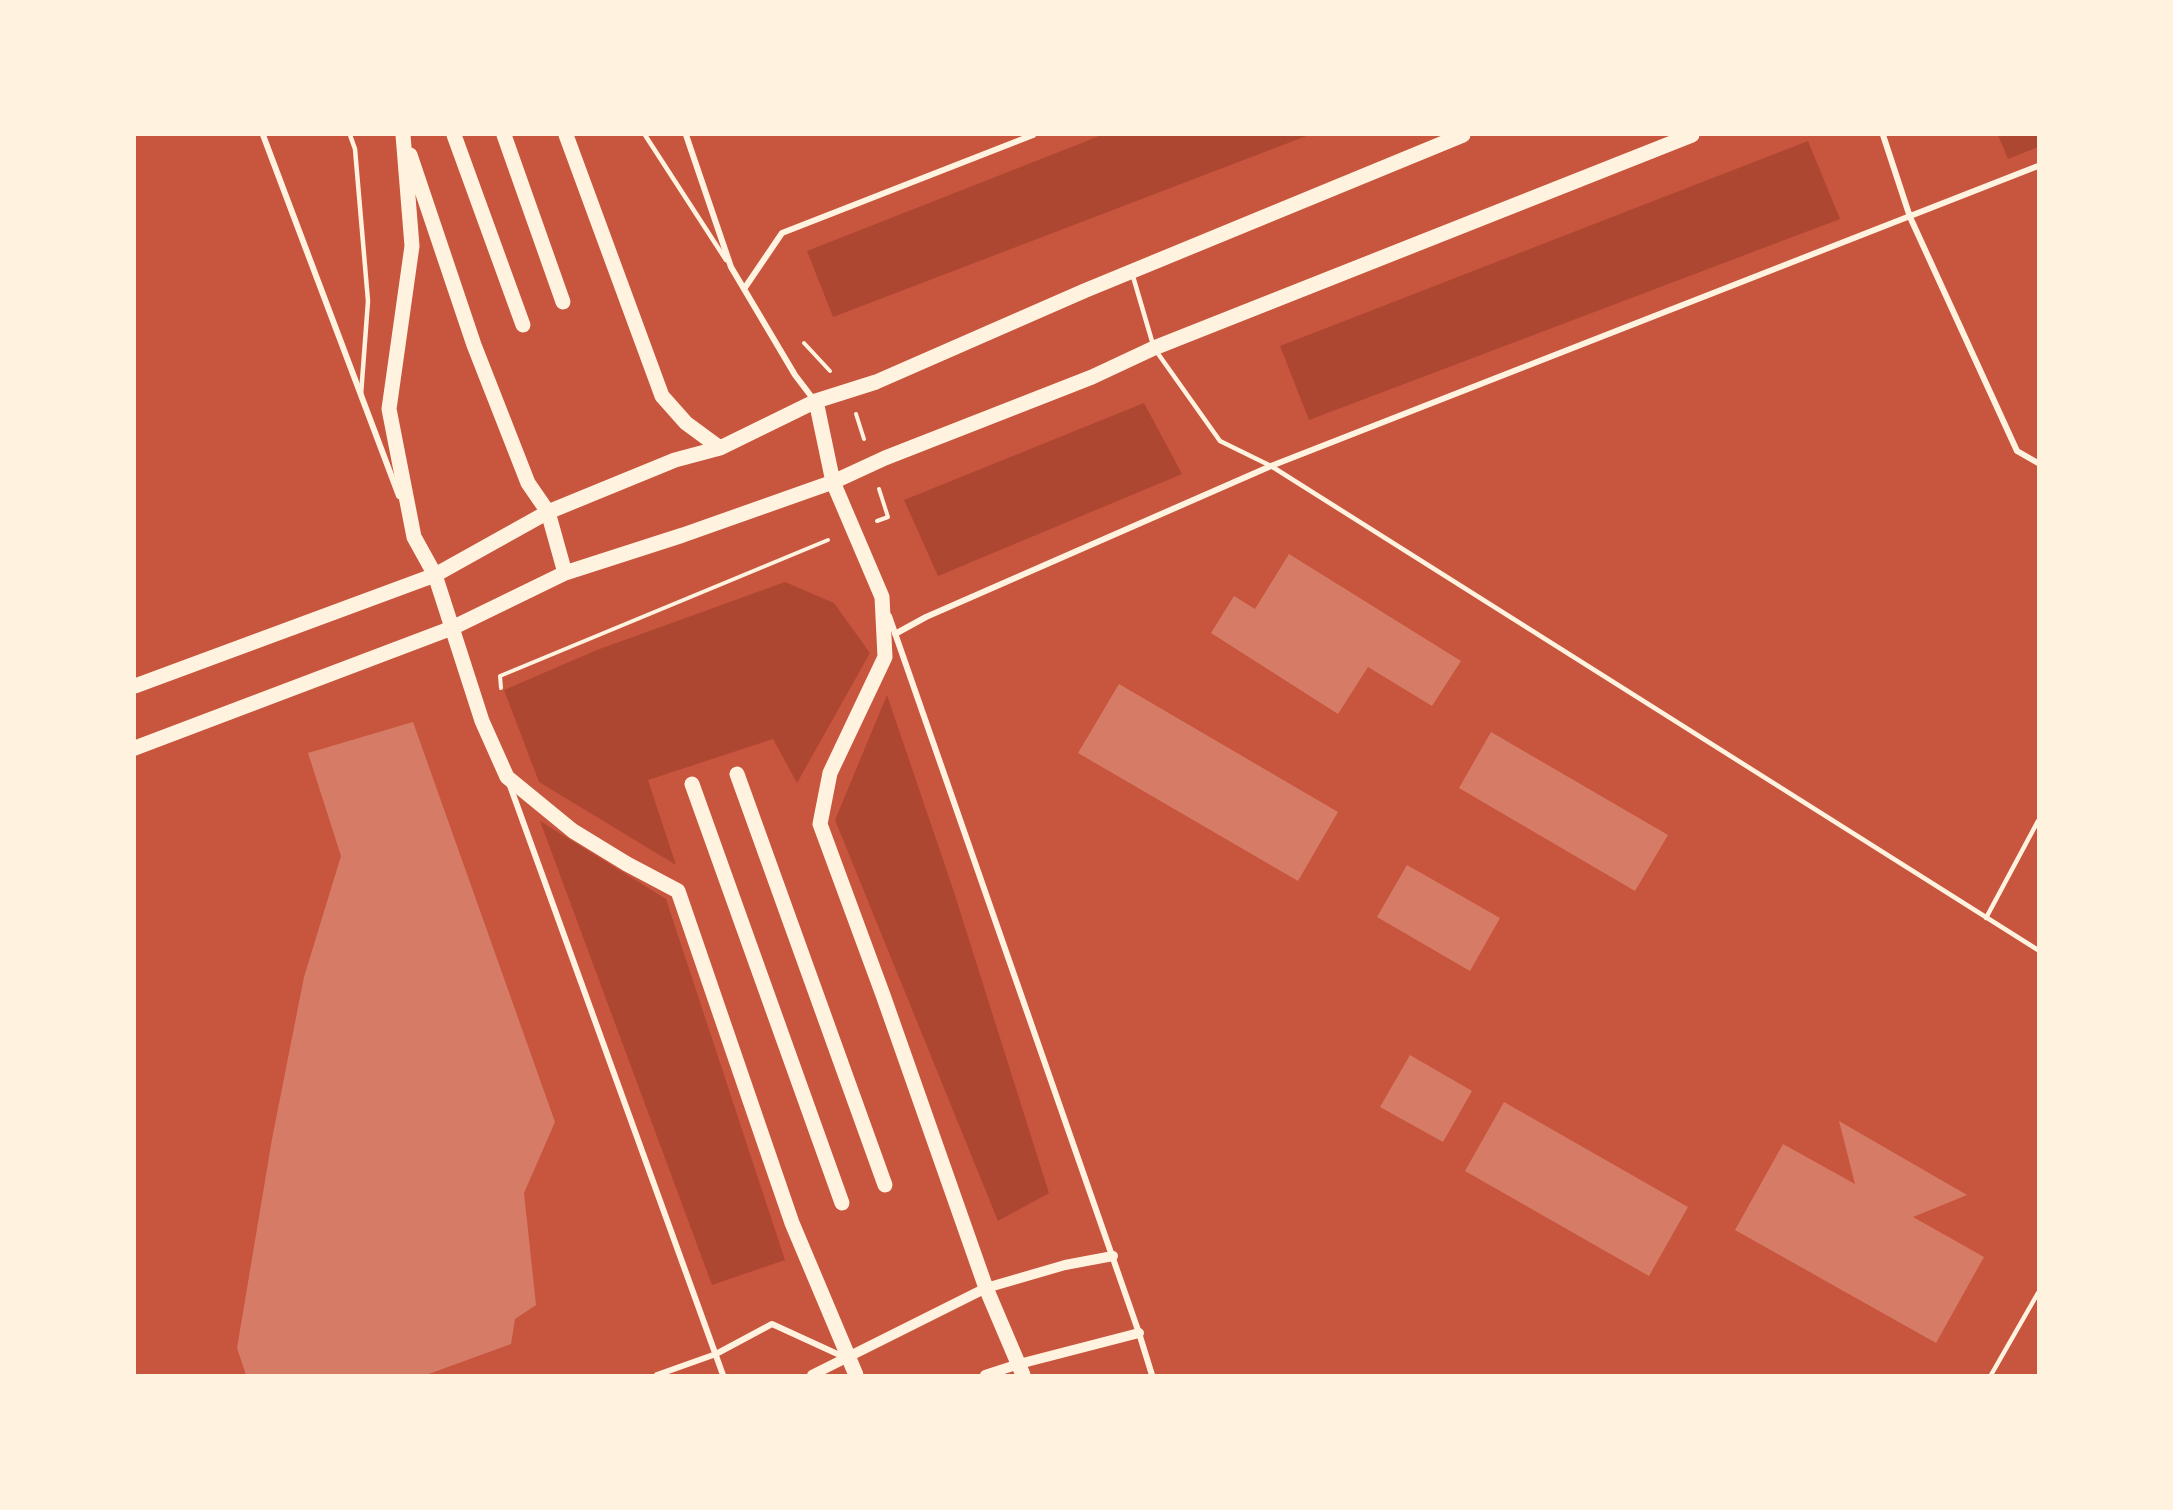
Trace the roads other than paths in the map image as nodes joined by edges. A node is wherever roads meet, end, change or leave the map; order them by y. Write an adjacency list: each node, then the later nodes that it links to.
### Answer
1 (262, 135): 21 (street)
2 (350, 135): 21 (lane)
3 (403, 135): 27 (main road); 28 (main road)
4 (454, 135): 19 (main road)
5 (504, 135): 18 (main road)
6 (566, 135): 23 (main road)
7 (645, 135): 15 (lane)
8 (686, 135): 15 (street)
9 (1033, 135): 17 (street)
10 (1462, 135): 16 (main road)
11 (1692, 135): 20 (main road)
12 (1883, 135): 14 (street)
13 (2038, 166): 14 (street)
14 (1910, 217): 24 (street); 25 (street)
15 (731, 267): 17 (street)
16 (1132, 272): 20 (lane); 22 (main road)
17 (744, 290): 22 (street)
18 (563, 302)
19 (522, 326)
20 (1154, 348): 25 (lane); 26 (main road)
21 (362, 395): 28 (street)
22 (816, 401): 23 (main road); 26 (main road)
23 (720, 448): 27 (main road)
24 (2038, 463)
25 (1271, 466): 33 (street); 40 (lane)
26 (833, 482): 29 (main road); 31 (main road)
27 (548, 512): 29 (main road); 30 (main road)
28 (411, 526): 30 (main road)
29 (565, 573): 32 (main road)
30 (435, 575): 32 (main road); 34 (main road)
31 (882, 597): 33 (street); 45 (main road)
32 (452, 628): 35 (main road); 37 (main road)
33 (895, 634): 44 (street)
34 (135, 686)
35 (135, 748)
36 (737, 774): 42 (main road)
37 (507, 777): 48 (street); 49 (main road)
38 (692, 784): 43 (main road)
39 (2038, 821): 40 (lane)
40 (1986, 918): 41 (lane)
41 (2038, 950)
42 (885, 1185)
43 (842, 1203)
44 (1113, 1256): 45 (street); 47 (street)
45 (986, 1288): 49 (street); 50 (main road)
46 (2038, 1293): 57 (lane)
47 (1139, 1333): 50 (street); 56 (street)
48 (716, 1354): 49 (street); 51 (street); 52 (street)
49 (848, 1358): 53 (street); 54 (main road)
50 (1021, 1370): 55 (street)
51 (657, 1375)
52 (723, 1375)
53 (812, 1375)
54 (856, 1375)
55 (985, 1375)
56 (1152, 1375)
57 (1991, 1375)

